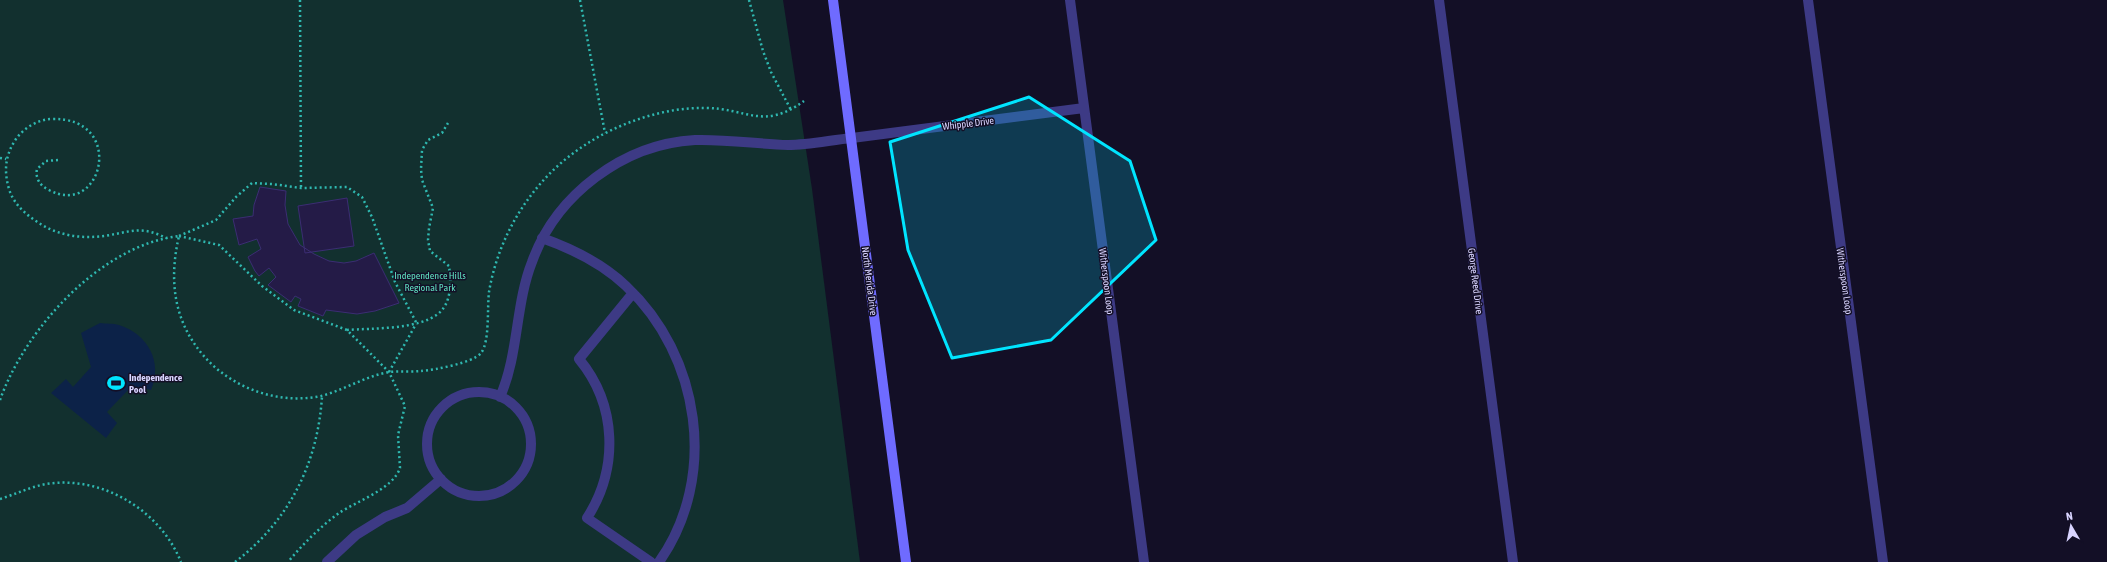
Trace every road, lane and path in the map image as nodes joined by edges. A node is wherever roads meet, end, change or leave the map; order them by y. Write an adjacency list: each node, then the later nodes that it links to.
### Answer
1 (300, 0): 17 (path)
2 (580, 0): 12 (path)
3 (750, 0): 10 (path)
4 (833, 0): 13 (street, North Merida Drive)
5 (1070, 0): 9 (street, Witherspoon Loop)
6 (1439, 0): 38 (street, George Reed Drive)
7 (1808, 0): 39 (street, Witherspoon Loop)
8 (804, 101): 10 (path)
9 (1084, 108): 13 (street, Whipple Drive); 37 (street, Witherspoon Loop)
10 (792, 110): 12 (path)
11 (448, 123): 22 (path)
12 (605, 134): 24 (path)
13 (852, 138): 20 (street, Whipple Drive); 36 (street, North Merida Drive)
14 (0, 158): 15 (path)
15 (6, 159): 16 (path); 19 (path)
16 (58, 160)
17 (301, 188): 18 (path); 22 (path)
18 (179, 236): 19 (path); 23 (path); 25 (path)
19 (166, 238): 27 (path)
20 (542, 238): 21 (street); 26 (street, Whipple Drive)
21 (633, 293): 34 (street); 35 (street)
22 (417, 324): 23 (path); 24 (path)
23 (347, 330): 24 (path)
24 (389, 372): 25 (path); 32 (path)
25 (322, 396): 31 (path)
26 (500, 397): 28 (street); 28 (street)
27 (0, 400)
28 (441, 479): 33 (street)
29 (0, 499): 30 (path)
30 (181, 562)
31 (235, 562)
32 (288, 562)
33 (327, 562)
34 (651, 562)
35 (659, 562)
36 (906, 562)
37 (1144, 562)
38 (1513, 562)
39 (1882, 562)

